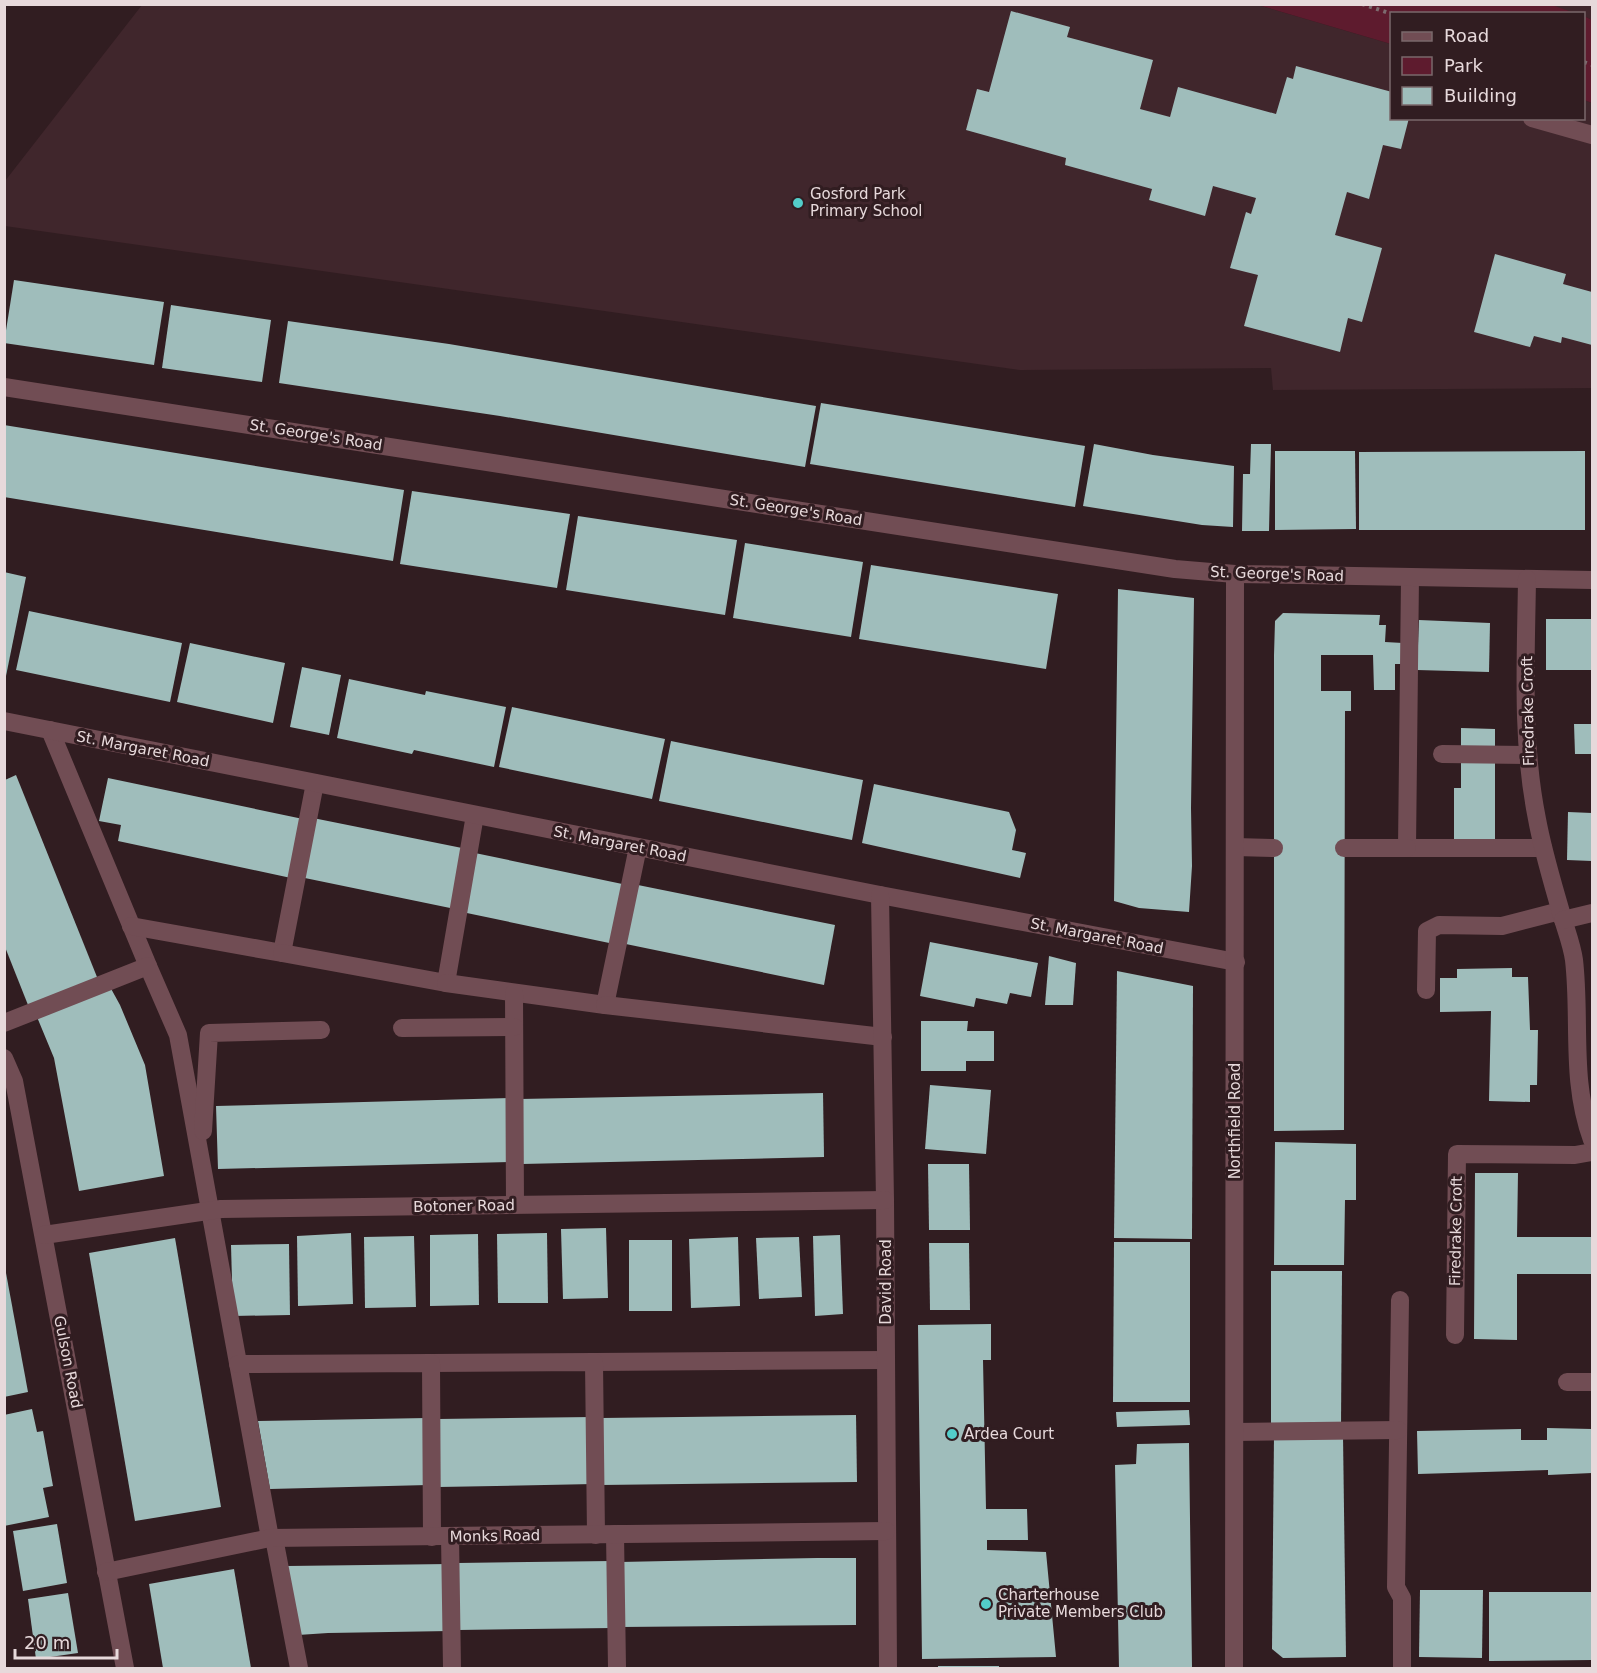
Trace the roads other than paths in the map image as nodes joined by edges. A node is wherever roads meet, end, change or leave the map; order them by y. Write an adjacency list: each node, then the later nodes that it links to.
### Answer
1 (1539, 120): 2 (street)
2 (1593, 135)
3 (4, 387): 4 (street, St. George's Road)
4 (1235, 574): 5 (street, St. George's Road); 15 (street, Northfield Road)
5 (1410, 577): 6 (street, St. George's Road); 18 (street)
6 (1527, 579): 7 (street, St. George's Road); 11 (street, Firedrake Croft)
7 (1593, 580)
8 (4, 721): 9 (street, St. Margaret Road)
9 (50, 730): 12 (street, St. Margaret Road); 23 (street)
10 (1442, 753): 11 (street)
11 (1528, 755): 19 (street, Firedrake Croft)
12 (315, 783): 13 (street, St. Margaret Road); 24 (street)
13 (475, 815): 14 (street, St. Margaret Road); 27 (street)
14 (638, 847): 20 (street, St. Margaret Road); 30 (street)
15 (1235, 847): 16 (street); 25 (street, Northfield Road)
16 (1274, 848)
17 (1344, 848): 18 (street)
18 (1407, 848): 19 (street)
19 (1544, 848): 22 (street, Firedrake Croft)
20 (880, 896): 25 (street, St. Margaret Road); 35 (street, David Road)
21 (1593, 913): 22 (street)
22 (1562, 915): 28 (street); 37 (street, Firedrake Croft)
23 (131, 926): 24 (street); 26 (street)
24 (282, 953): 27 (street)
25 (1236, 962): 54 (street, Northfield Road)
26 (148, 966): 31 (street); 40 (street)
27 (446, 983): 29 (street)
28 (1426, 990)
29 (514, 993): 30 (street); 32 (street)
30 (605, 1005): 35 (street)
31 (4, 1023)
32 (514, 1027): 33 (street); 42 (street)
33 (402, 1028)
34 (321, 1030): 40 (street)
35 (883, 1037): 41 (street, David Road)
36 (4, 1058): 44 (street, Gulson Road)
37 (1585, 1072): 38 (street, Firedrake Croft)
38 (1593, 1140)
39 (1593, 1152): 46 (street, Firedrake Croft)
40 (201, 1160): 43 (street)
41 (885, 1200): 42 (street, Botoner Road); 47 (street, David Road)
42 (515, 1205): 43 (street, Botoner Road)
43 (210, 1211): 44 (street, Botoner Road); 50 (street)
44 (44, 1235): 60 (street, Gulson Road)
45 (1400, 1300): 53 (street)
46 (1455, 1335)
47 (886, 1360): 48 (street); 55 (street, David Road)
48 (594, 1362): 49 (street); 57 (street)
49 (431, 1363): 50 (street); 58 (street)
50 (238, 1364): 59 (street)
51 (1567, 1382): 52 (street)
52 (1593, 1382)
53 (1398, 1430): 54 (street); 67 (street)
54 (1235, 1432): 66 (street, Northfield Road)
55 (886, 1531): 56 (street, Monks Road); 65 (street, David Road)
56 (615, 1534): 57 (street, Monks Road); 64 (street)
57 (596, 1535): 58 (street, Monks Road)
58 (441, 1536): 59 (street, Monks Road); 63 (street)
59 (272, 1538): 60 (street, Monks Road); 62 (street)
60 (106, 1572): 61 (street, Gulson Road)
61 (125, 1668)
62 (299, 1668)
63 (452, 1668)
64 (617, 1668)
65 (888, 1668)
66 (1234, 1668)
67 (1402, 1668)

